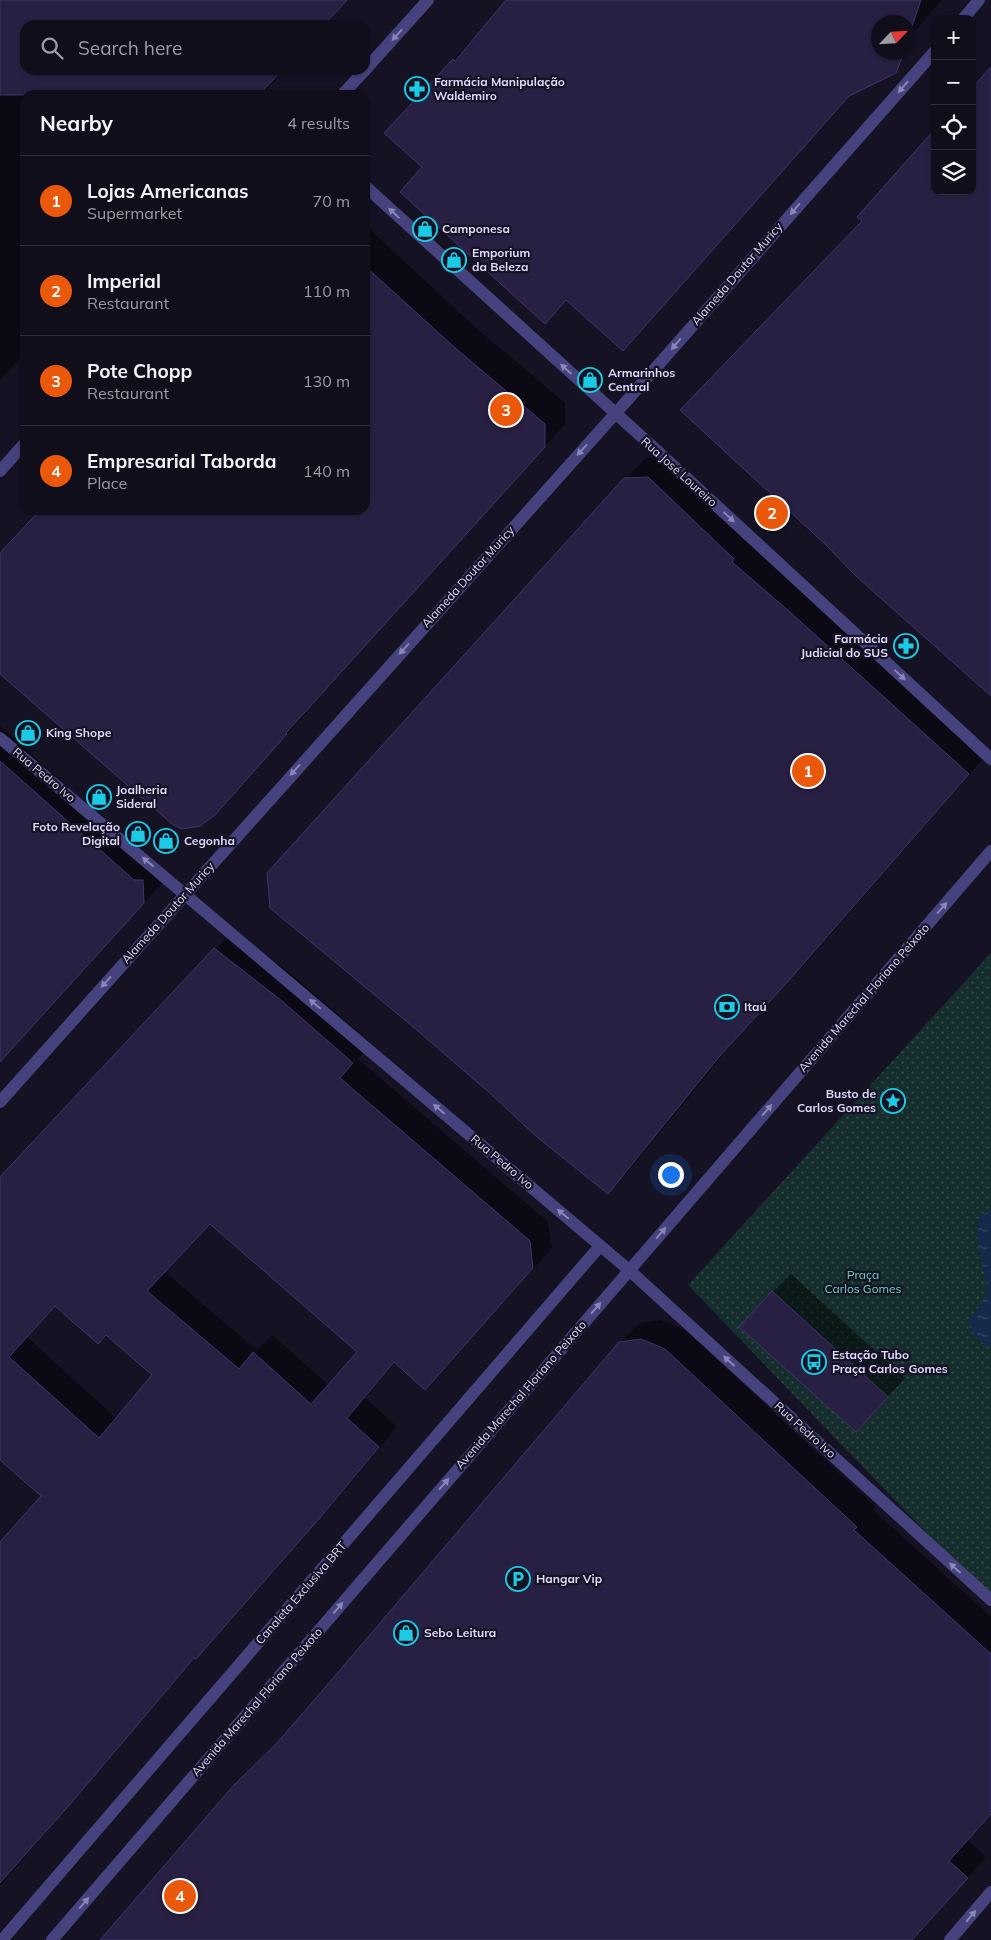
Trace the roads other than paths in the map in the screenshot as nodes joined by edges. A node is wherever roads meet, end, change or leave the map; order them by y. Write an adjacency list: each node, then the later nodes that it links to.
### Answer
1 (428, 0): 5 (street, one-way to 5)
2 (979, 0): 3 (street)
3 (966, 15)
4 (931, 56): 9 (street, Alameda Doutor Muricy, one-way to 9)
5 (370, 64)
6 (360, 75): 7 (street)
7 (347, 90)
8 (370, 191): 9 (street, Rua José Loureiro, one-way to 8)
9 (615, 414): 13 (street, Rua José Loureiro, one-way to 13); 15 (street, Alameda Doutor Muricy, one-way to 15)
10 (20, 449): 11 (street)
11 (0, 471)
12 (0, 738): 15 (street, Rua Pedro Ivo, one-way to 12)
13 (991, 759)
14 (991, 851): 18 (street, Avenida Marechal Floriano Peixoto, one-way to 14)
15 (185, 894): 16 (street, Alameda Doutor Muricy, one-way to 16); 17 (street, Rua Pedro Ivo, one-way to 15)
16 (0, 1102)
17 (600, 1246): 18 (street, Rua Pedro Ivo); 21 (street, Canaleta Exclusiva BRT)
18 (629, 1270): 19 (street, Rua Pedro Ivo, one-way to 18); 22 (street, Avenida Marechal Floriano Peixoto, one-way to 18)
19 (991, 1600)
20 (991, 1892): 23 (street, one-way to 20)
21 (2, 1940)
22 (52, 1940)
23 (950, 1940)

